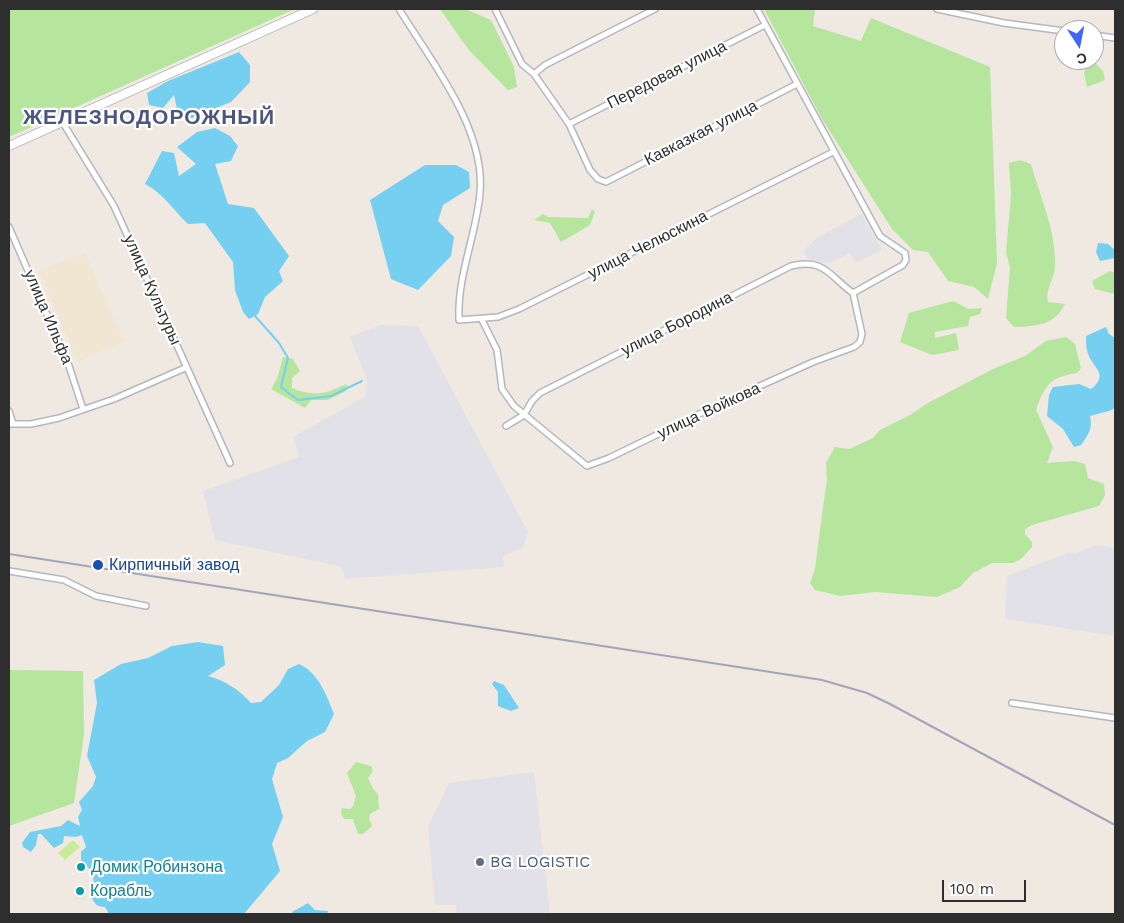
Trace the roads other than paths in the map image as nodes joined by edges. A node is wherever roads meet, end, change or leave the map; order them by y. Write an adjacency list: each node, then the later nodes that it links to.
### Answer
1 (313, 9): 11 (street)
2 (399, 9): 17 (street, улица Челюскина)
3 (495, 9): 9 (street)
4 (655, 9): 9 (street)
5 (758, 9): 7 (street)
6 (937, 9): 8 (street)
7 (765, 25): 10 (street); 12 (street, Передовая улица)
8 (1054, 30)
9 (534, 74): 12 (street)
10 (797, 84): 12 (street, Кавказкая улица); 14 (street)
11 (63, 124): 13 (street); 18 (street, улица Культуры)
12 (570, 124)
13 (9, 146)
14 (833, 152): 16 (street); 17 (street, улица Челюскина)
15 (9, 227): 19 (street, улица Ильфа)
16 (853, 292): 21 (street, улица Бородина); 21 (street, улица Войкова)
17 (482, 320): 21 (street)
18 (185, 368): 19 (street); 24 (street, улица Культуры)
19 (83, 409): 22 (street)
20 (9, 411): 22 (street)
21 (524, 415): 23 (street, улица Бородина)
22 (11, 424)
23 (506, 426)
24 (230, 463)
25 (9, 571): 26 (street)
26 (146, 606)
27 (1012, 703): 28 (street)
28 (1115, 718)

